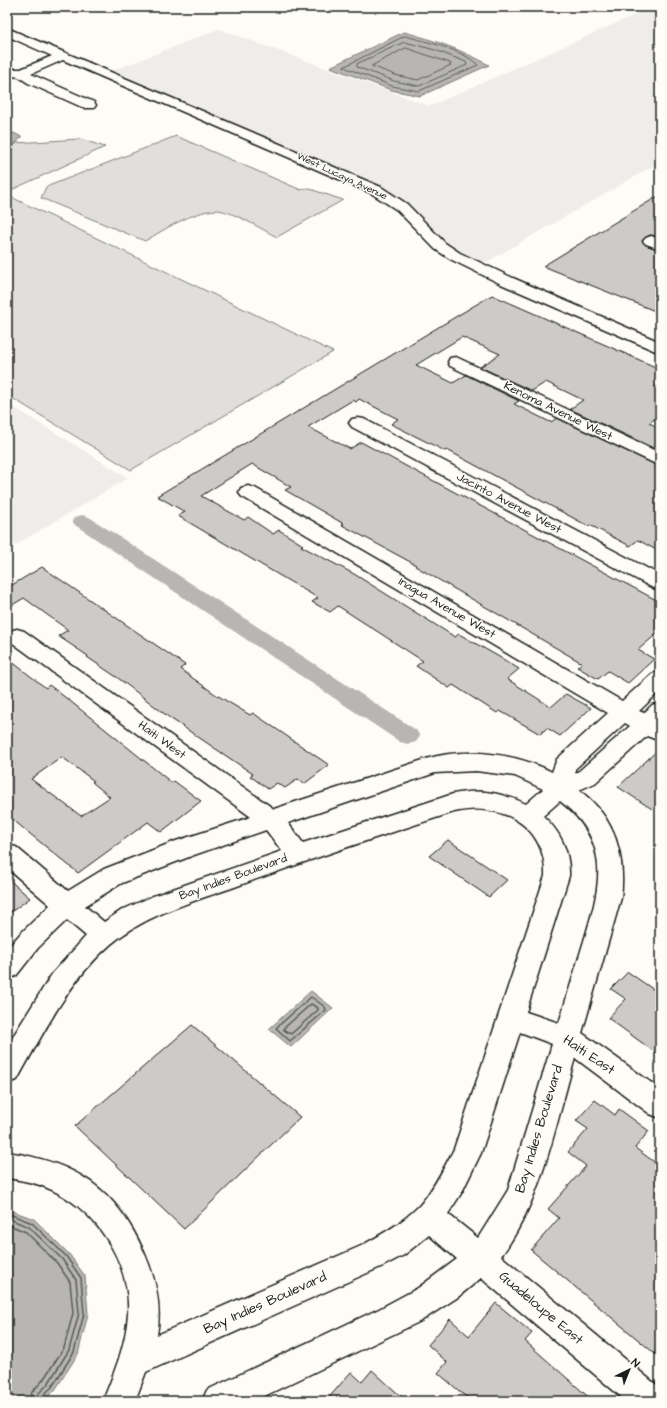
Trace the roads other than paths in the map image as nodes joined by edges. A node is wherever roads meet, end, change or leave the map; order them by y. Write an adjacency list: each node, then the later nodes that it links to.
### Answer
1 (7, 32): 2 (street, West Lucaya Avenue)
2 (64, 56): 4 (street); 6 (street, West Lucaya Avenue)
3 (7, 72): 4 (street)
4 (22, 73): 5 (street)
5 (89, 105)
6 (625, 326): 7 (street); 8 (street, West Lucaya Avenue)
7 (660, 335)
8 (660, 348)
9 (456, 362): 11 (street, Kenoma Avenue West)
10 (358, 423): 13 (street, Jacinto Avenue West)
11 (660, 460)
12 (248, 492): 16 (street, Inagua Avenue West)
13 (660, 583)
14 (17, 636): 20 (street, Haiti West)
15 (660, 679): 16 (street)
16 (624, 711): 17 (street, Inagua Avenue West); 18 (street)
17 (655, 723): 18 (street)
18 (559, 788): 19 (street); 20 (street, Bay Indies Boulevard); 27 (street, Bay Indies Boulevard)
19 (528, 816): 22 (street, Bay Indies Boulevard); 26 (street, Bay Indies Boulevard)
20 (271, 820): 22 (street, Haiti West); 23 (street, Bay Indies Boulevard)
21 (7, 854): 23 (street)
22 (298, 854): 24 (street, Bay Indies Boulevard)
23 (68, 905): 24 (street); 25 (street, Bay Indies Boulevard)
24 (103, 936): 28 (street, Bay Indies Boulevard)
25 (7, 968)
26 (511, 1018): 27 (street, Haiti East); 31 (street, Bay Indies Boulevard)
27 (567, 1037): 29 (street, Haiti East); 32 (street, Bay Indies Boulevard)
28 (7, 1071)
29 (660, 1105)
30 (7, 1165): 33 (street)
31 (429, 1217): 32 (street, Guadeloupe East); 33 (street, Bay Indies Boulevard)
32 (480, 1258): 34 (street, Bay Indies Boulevard); 36 (street, Guadeloupe East)
33 (134, 1361): 35 (street)
34 (231, 1399)
35 (119, 1401)
36 (650, 1401)

